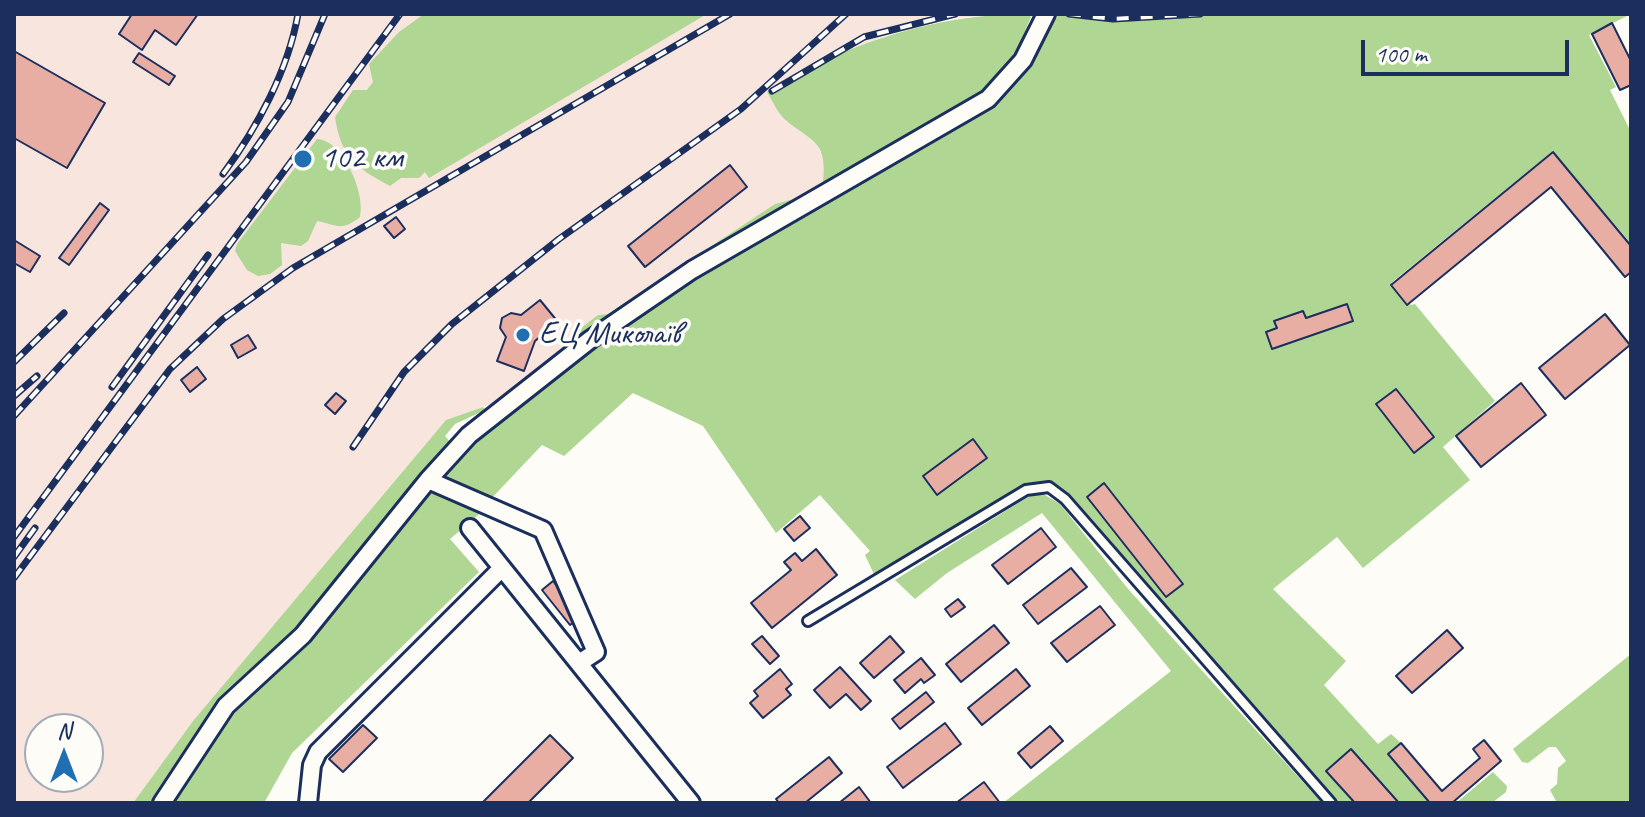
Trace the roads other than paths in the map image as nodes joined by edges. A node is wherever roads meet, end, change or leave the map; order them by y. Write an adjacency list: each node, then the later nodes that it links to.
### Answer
1 (1046, 14): 2 (street)
2 (428, 480): 6 (street); 7 (street)
3 (470, 528): 4 (street)
4 (502, 568): 6 (street); 8 (street)
5 (808, 621): 10 (lane)
6 (579, 663): 9 (street)
7 (162, 803)
8 (308, 803)
9 (691, 803)
10 (1331, 803)

